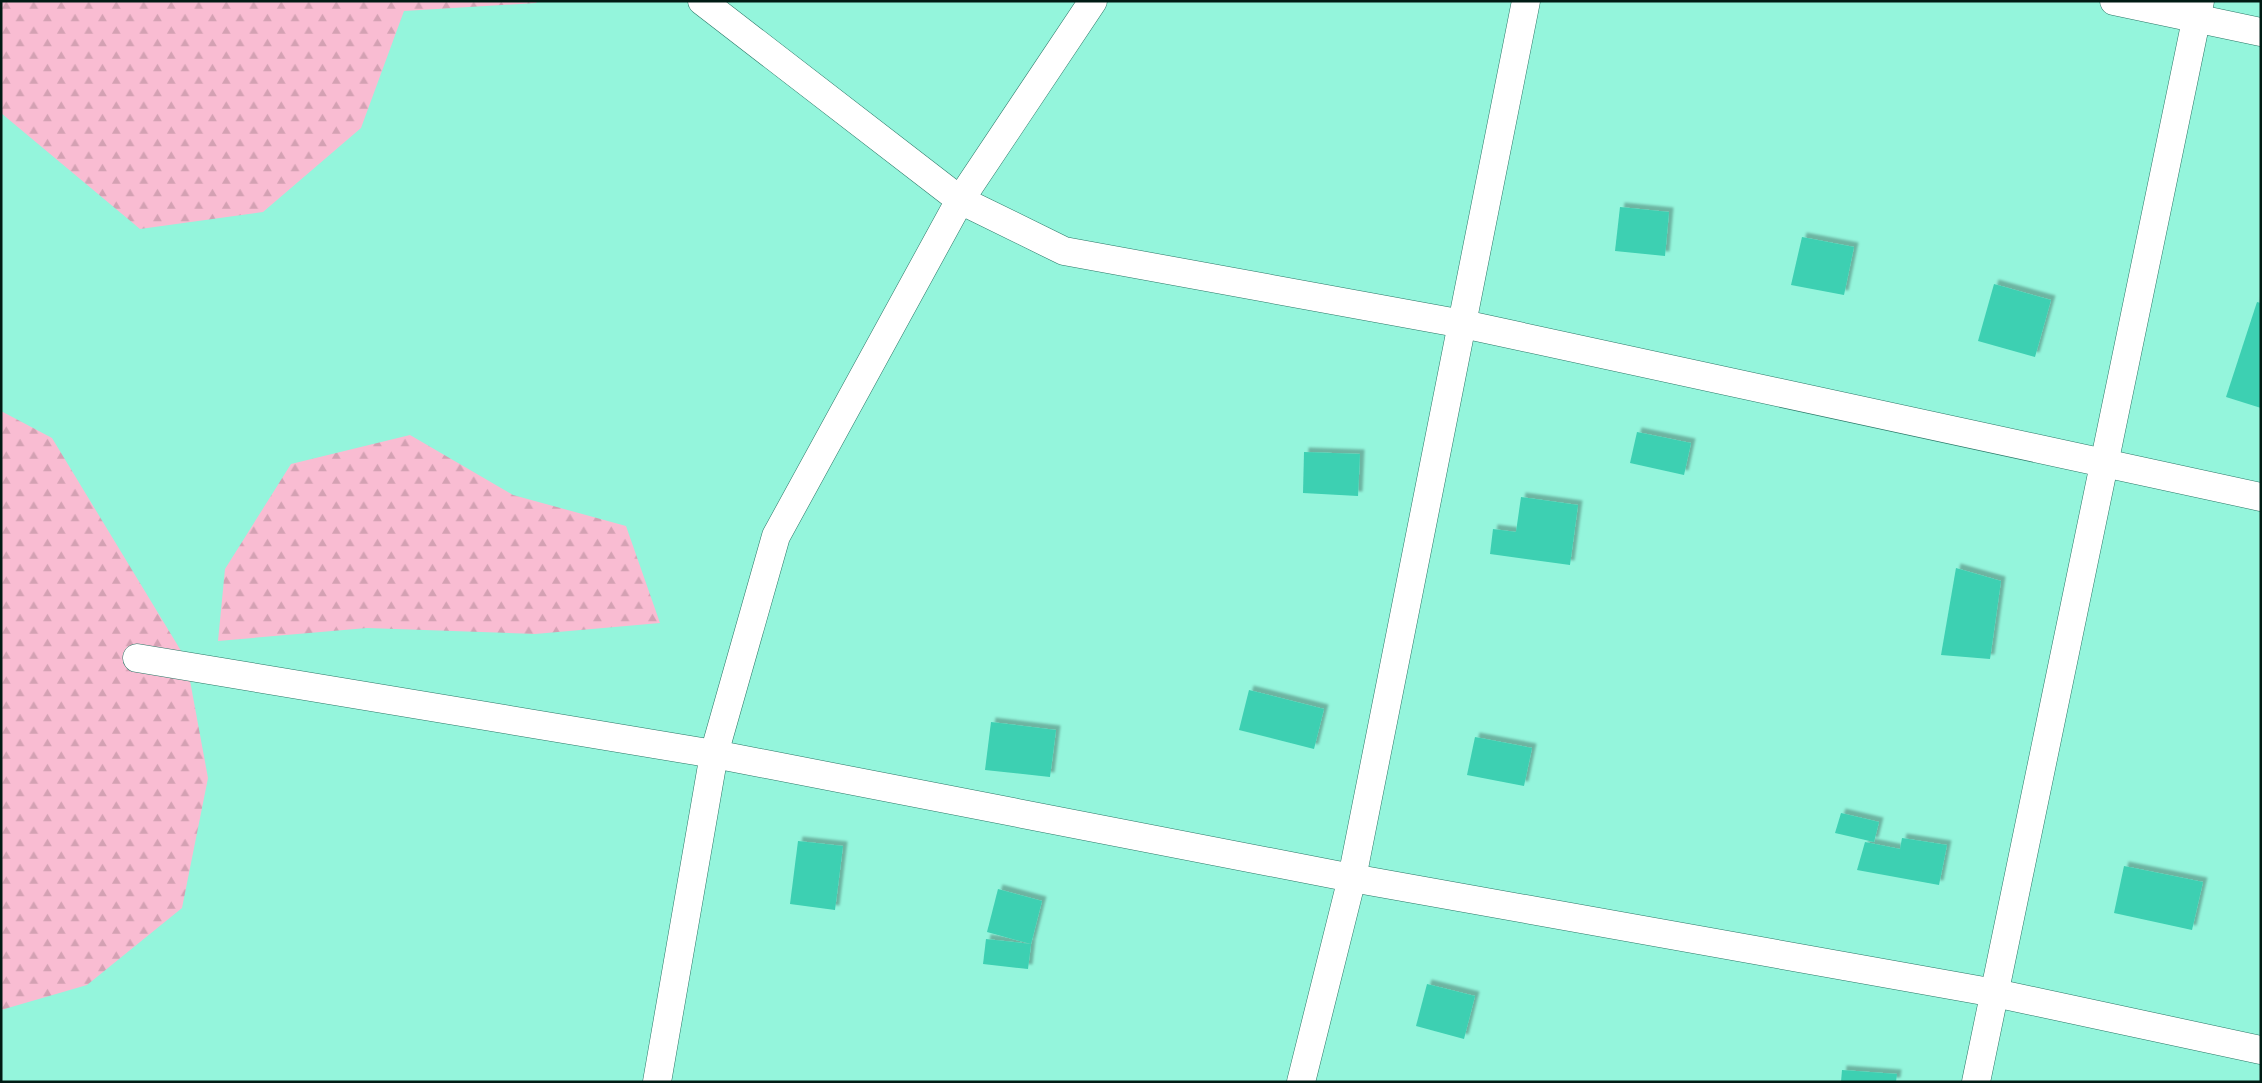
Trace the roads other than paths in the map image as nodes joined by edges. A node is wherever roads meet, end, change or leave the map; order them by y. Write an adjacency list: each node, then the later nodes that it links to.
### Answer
1 (702, 1): 7 (street)
2 (1093, 1): 7 (street)
3 (1526, 1): 8 (street)
4 (2114, 1): 5 (street)
5 (2199, 10): 6 (street); 9 (street)
6 (2261, 32)
7 (960, 200): 8 (street); 12 (street)
8 (1463, 324): 9 (street); 13 (street)
9 (2104, 463): 10 (street); 14 (street)
10 (2261, 497)
11 (137, 658): 12 (street)
12 (714, 754): 13 (street); 16 (street)
13 (1352, 878): 14 (street); 17 (street)
14 (1995, 993): 15 (street); 18 (street)
15 (2261, 1050)
16 (658, 1082)
17 (1301, 1082)
18 (1976, 1082)

